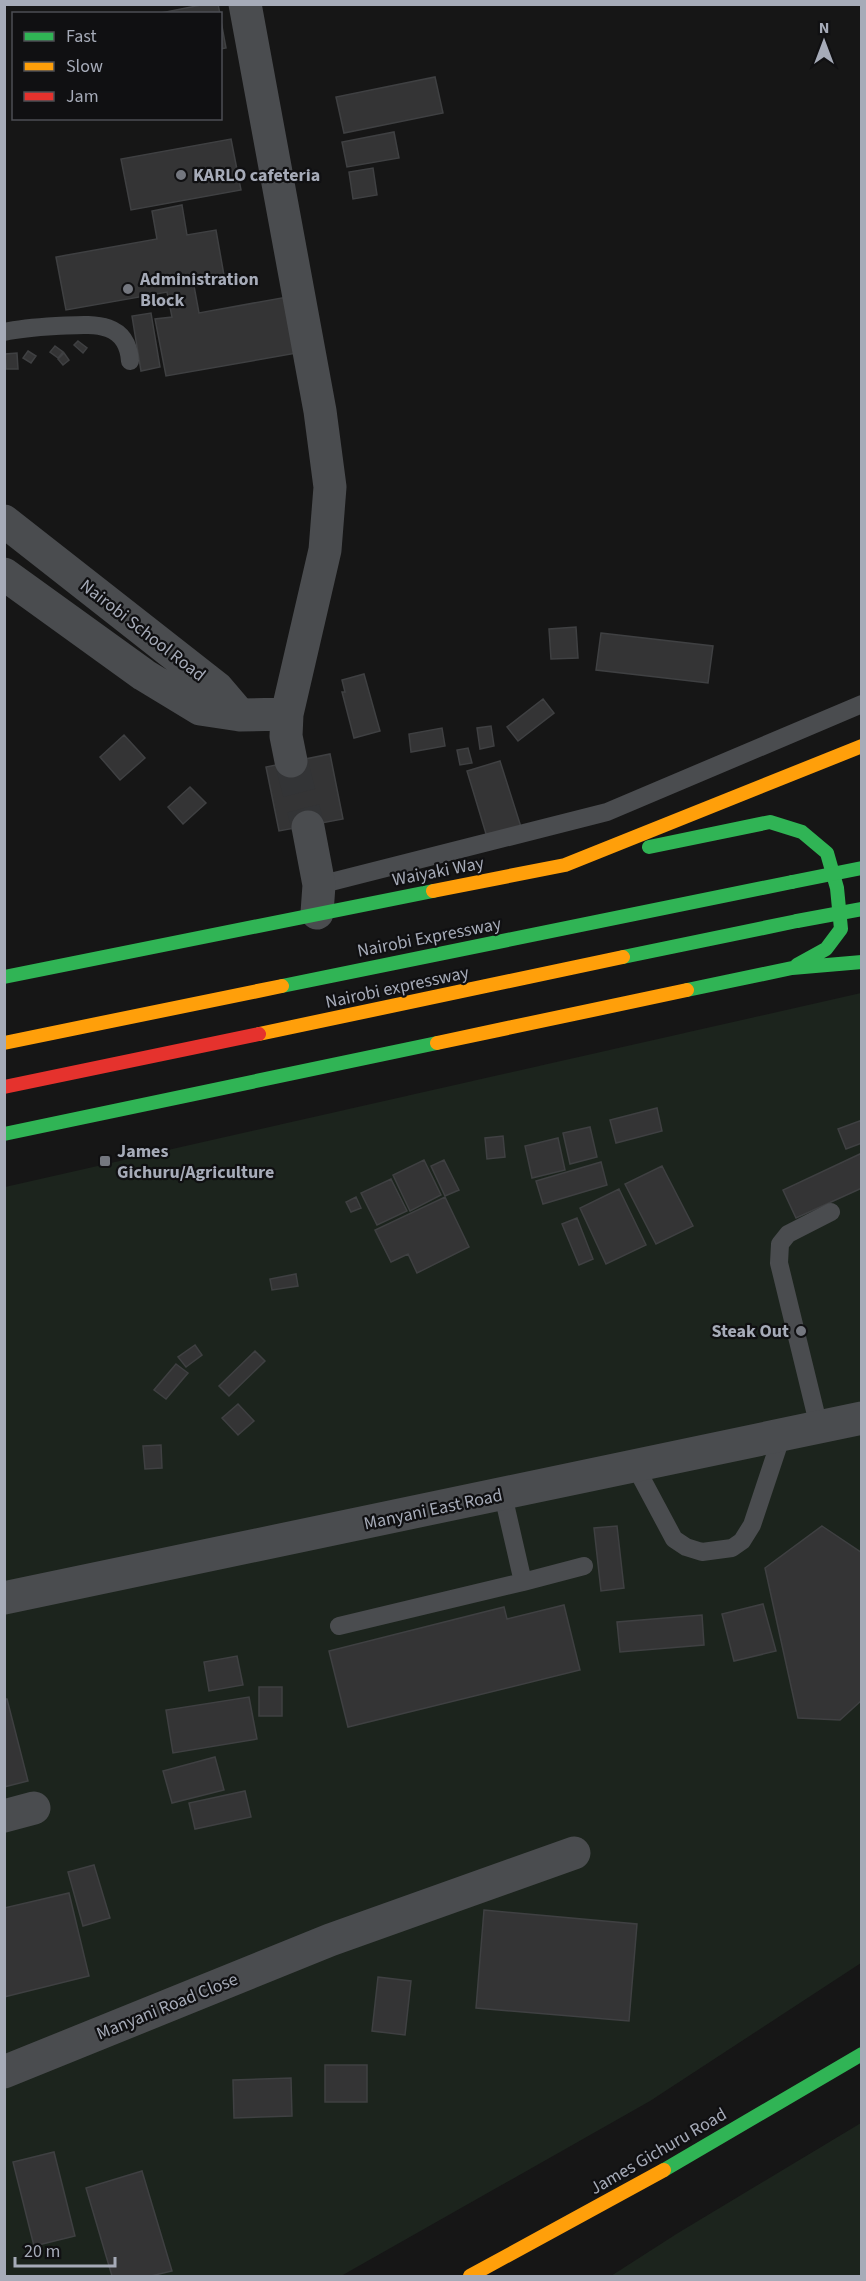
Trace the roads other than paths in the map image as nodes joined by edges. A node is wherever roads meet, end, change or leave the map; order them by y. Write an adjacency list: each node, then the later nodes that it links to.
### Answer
1 (244, 4): 7 (street)
2 (4, 332): 3 (lane)
3 (130, 361)
4 (4, 521): 8 (street, Nairobi School Road)
5 (4, 574): 8 (street)
6 (861, 704): 14 (lane)
7 (287, 714): 8 (street); 10 (street)
8 (240, 715)
9 (861, 746): 12 (main road, Waiyaki Way)
10 (291, 761)
11 (308, 827): 14 (street)
12 (565, 865): 14 (main road, Waiyaki Way); 17 (main road)
13 (861, 868): 19 (main road, Nairobi Expressway, bridge)
14 (318, 899): 18 (main road, Waiyaki Way)
15 (861, 909): 20 (main road, Nairobi expressway, bridge)
16 (861, 962): 17 (main road)
17 (792, 968): 21 (main road)
18 (4, 977)
19 (4, 1043)
20 (4, 1088)
21 (4, 1134)
22 (831, 1212): 24 (lane)
23 (861, 1419): 24 (street, Manyani East Road)
24 (819, 1427): 25 (street, Manyani East Road)
25 (782, 1435): 26 (street, Manyani East Road); 26 (lane)
26 (635, 1466): 27 (street, Manyani East Road)
27 (503, 1495): 29 (lane); 30 (street, Manyani East Road)
28 (584, 1566): 29 (lane)
29 (523, 1582): 31 (lane)
30 (4, 1598)
31 (339, 1626)
32 (574, 1853): 34 (street, Manyani Road Close)
33 (861, 2054): 35 (main road, James Gichuru Road)
34 (4, 2072)
35 (470, 2277)

